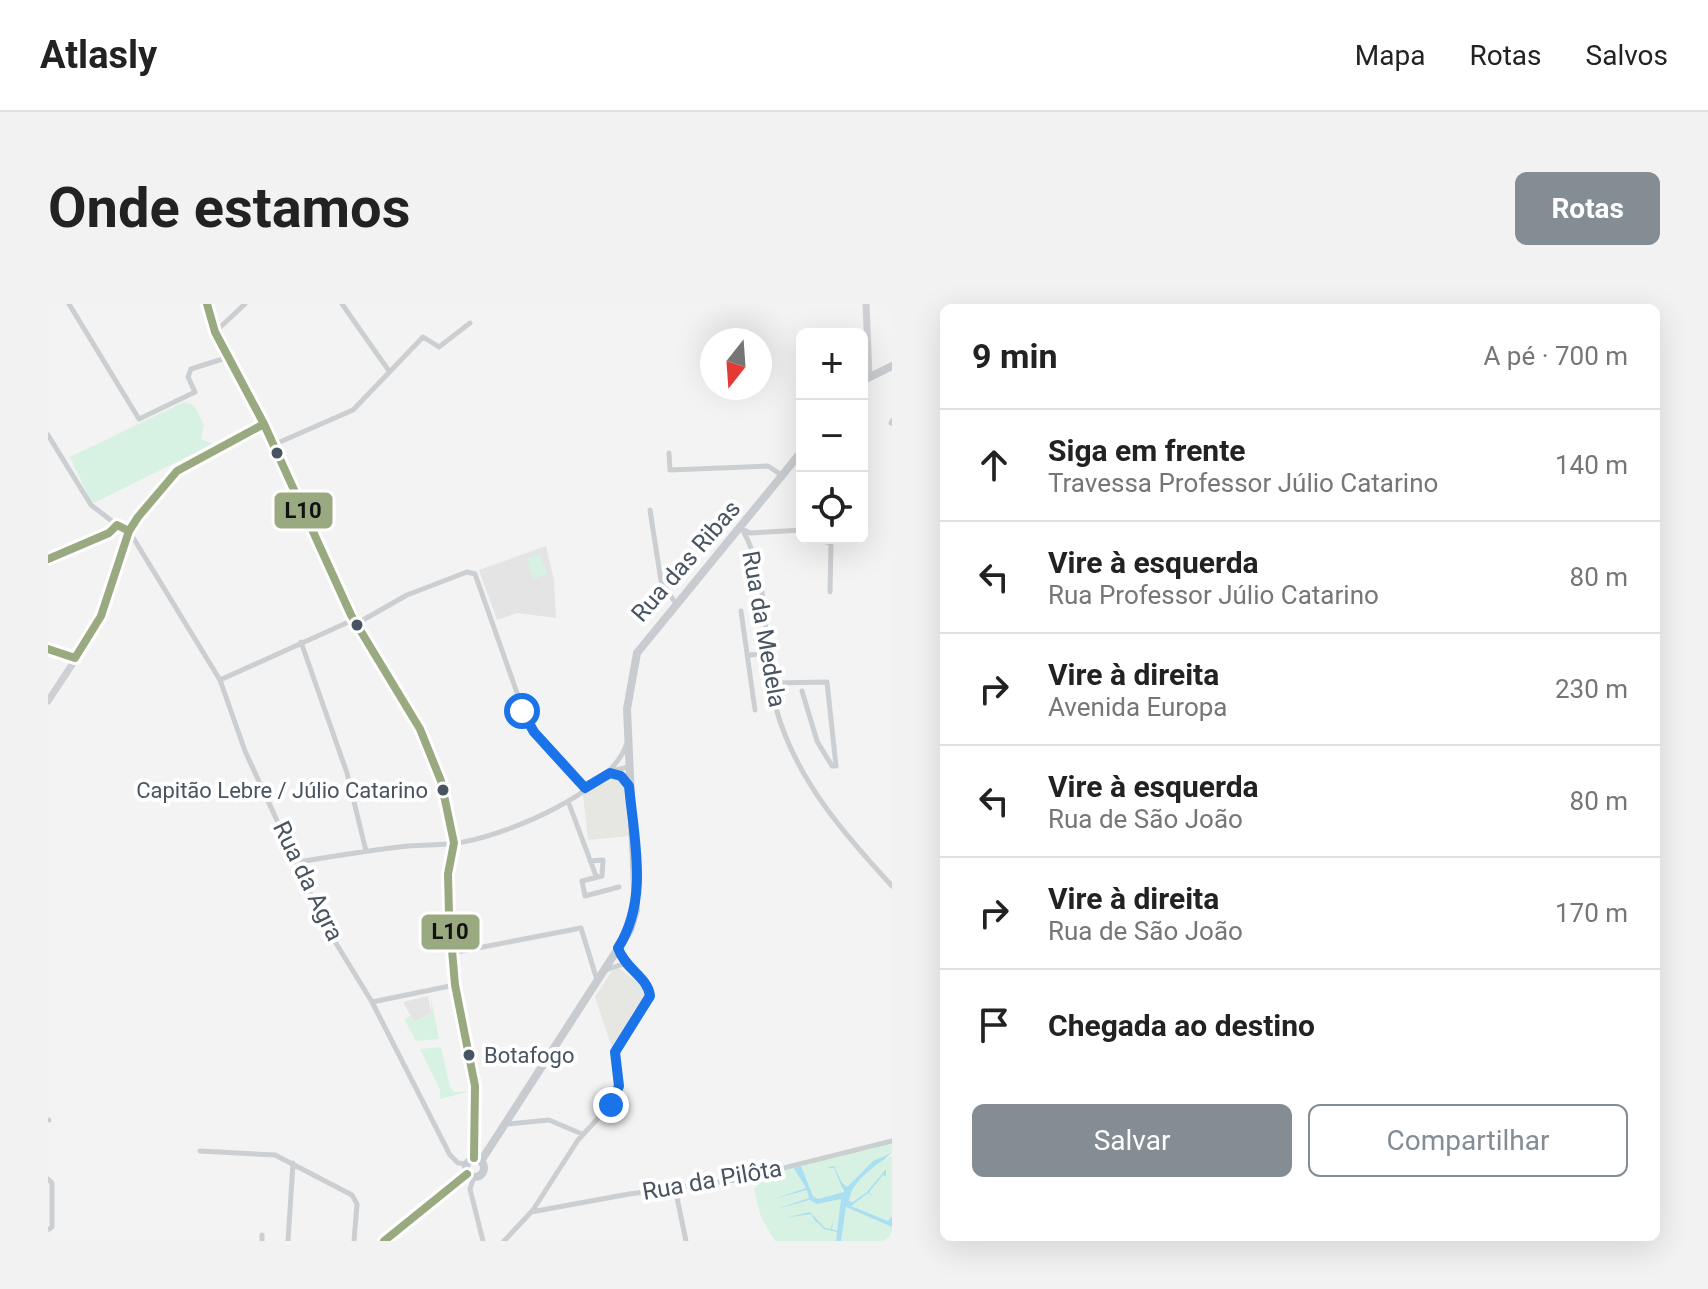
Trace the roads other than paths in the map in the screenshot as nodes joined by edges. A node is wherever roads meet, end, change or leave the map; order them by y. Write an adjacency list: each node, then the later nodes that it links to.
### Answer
1 (69, 304): 9 (street)
2 (207, 304): 8 (main road)
3 (245, 304): 8 (street)
4 (342, 304): 11 (street)
5 (866, 304): 7 (main road)
6 (470, 323): 11 (street)
7 (866, 328)
8 (215, 332): 9 (main road)
9 (229, 357): 13 (main road)
10 (892, 366): 12 (main road)
11 (389, 371): 15 (street)
12 (868, 377)
13 (264, 424): 15 (main road); 23 (main road)
14 (48, 435): 20 (street)
15 (273, 445): 31 (main road)
16 (669, 453): 18 (street)
17 (796, 459): 18 (main road, Rua das Ribas)
18 (783, 476): 21 (main road, Rua das Ribas)
19 (650, 510): 29 (street)
20 (117, 525): 23 (street); 27 (street)
21 (742, 529): 22 (street); 29 (main road, Rua das Ribas); 34 (street, Rua da Medela)
22 (796, 530)
23 (129, 531): 24 (main road); 26 (street, Rua da Agra)
24 (126, 541): 26 (street); 36 (main road)
25 (831, 544): 28 (street)
26 (138, 546): 37 (street, Rua da Agra)
27 (49, 558)
28 (830, 592)
29 (676, 604): 42 (main road, Rua das Ribas)
30 (741, 611): 35 (street)
31 (354, 622): 32 (street); 49 (street); 51 (main road)
32 (301, 642): 37 (street); 52 (street)
33 (48, 649): 36 (street)
34 (769, 654): 35 (street); 38 (street, Rua da Medela)
35 (748, 655): 41 (street)
36 (75, 658): 40 (main road)
37 (220, 680): 54 (street, Rua da Agra)
38 (774, 683): 43 (street); 56 (street, Rua da Medela)
39 (802, 691): 44 (street)
40 (48, 701)
41 (755, 710)
42 (628, 739): 45 (street); 46 (main road, Rua das Ribas)
43 (834, 746): 44 (street); 44 (street)
44 (823, 750)
45 (615, 764): 46 (street); 47 (street)
46 (628, 767): 47 (street); 48 (main road, Rua das Ribas)
47 (605, 774): 48 (street); 49 (street)
48 (629, 786): 58 (main road, Rua das Ribas)
49 (585, 788): 50 (street)
50 (568, 801): 51 (street); 53 (street)
51 (454, 843): 52 (street); 59 (main road)
52 (366, 851): 54 (street)
53 (590, 861): 55 (street); 55 (street)
54 (298, 862): 63 (street, Rua da Agra)
55 (596, 876): 57 (street)
56 (892, 886)
57 (619, 887)
58 (618, 948): 60 (street); 61 (main road, Rua das Ribas)
59 (452, 953): 61 (street); 62 (main road)
60 (623, 964): 61 (street); 65 (street)
61 (600, 977): 64 (main road, Rua das Ribas)
62 (455, 985): 63 (street); 68 (main road)
63 (372, 1002): 68 (street, Rua da Agra)
64 (506, 1124): 65 (street); 68 (main road, Rua das Ribas)
65 (582, 1134): 73 (street)
66 (892, 1141): 72 (street, Rua da Pilôta)
67 (200, 1151): 69 (street)
68 (474, 1161): 70 (main road); 70 (main road, Rua das Ribas)
69 (293, 1163): 75 (street); 76 (street)
70 (470, 1176): 77 (main road); 78 (street)
71 (48, 1179): 74 (street)
72 (675, 1188): 73 (street, Rua da Pilôta); 80 (street)
73 (531, 1212): 79 (street)
74 (48, 1230)
75 (288, 1241)
76 (354, 1241)
77 (384, 1241)
78 (483, 1241)
79 (504, 1241)
80 (686, 1241)

